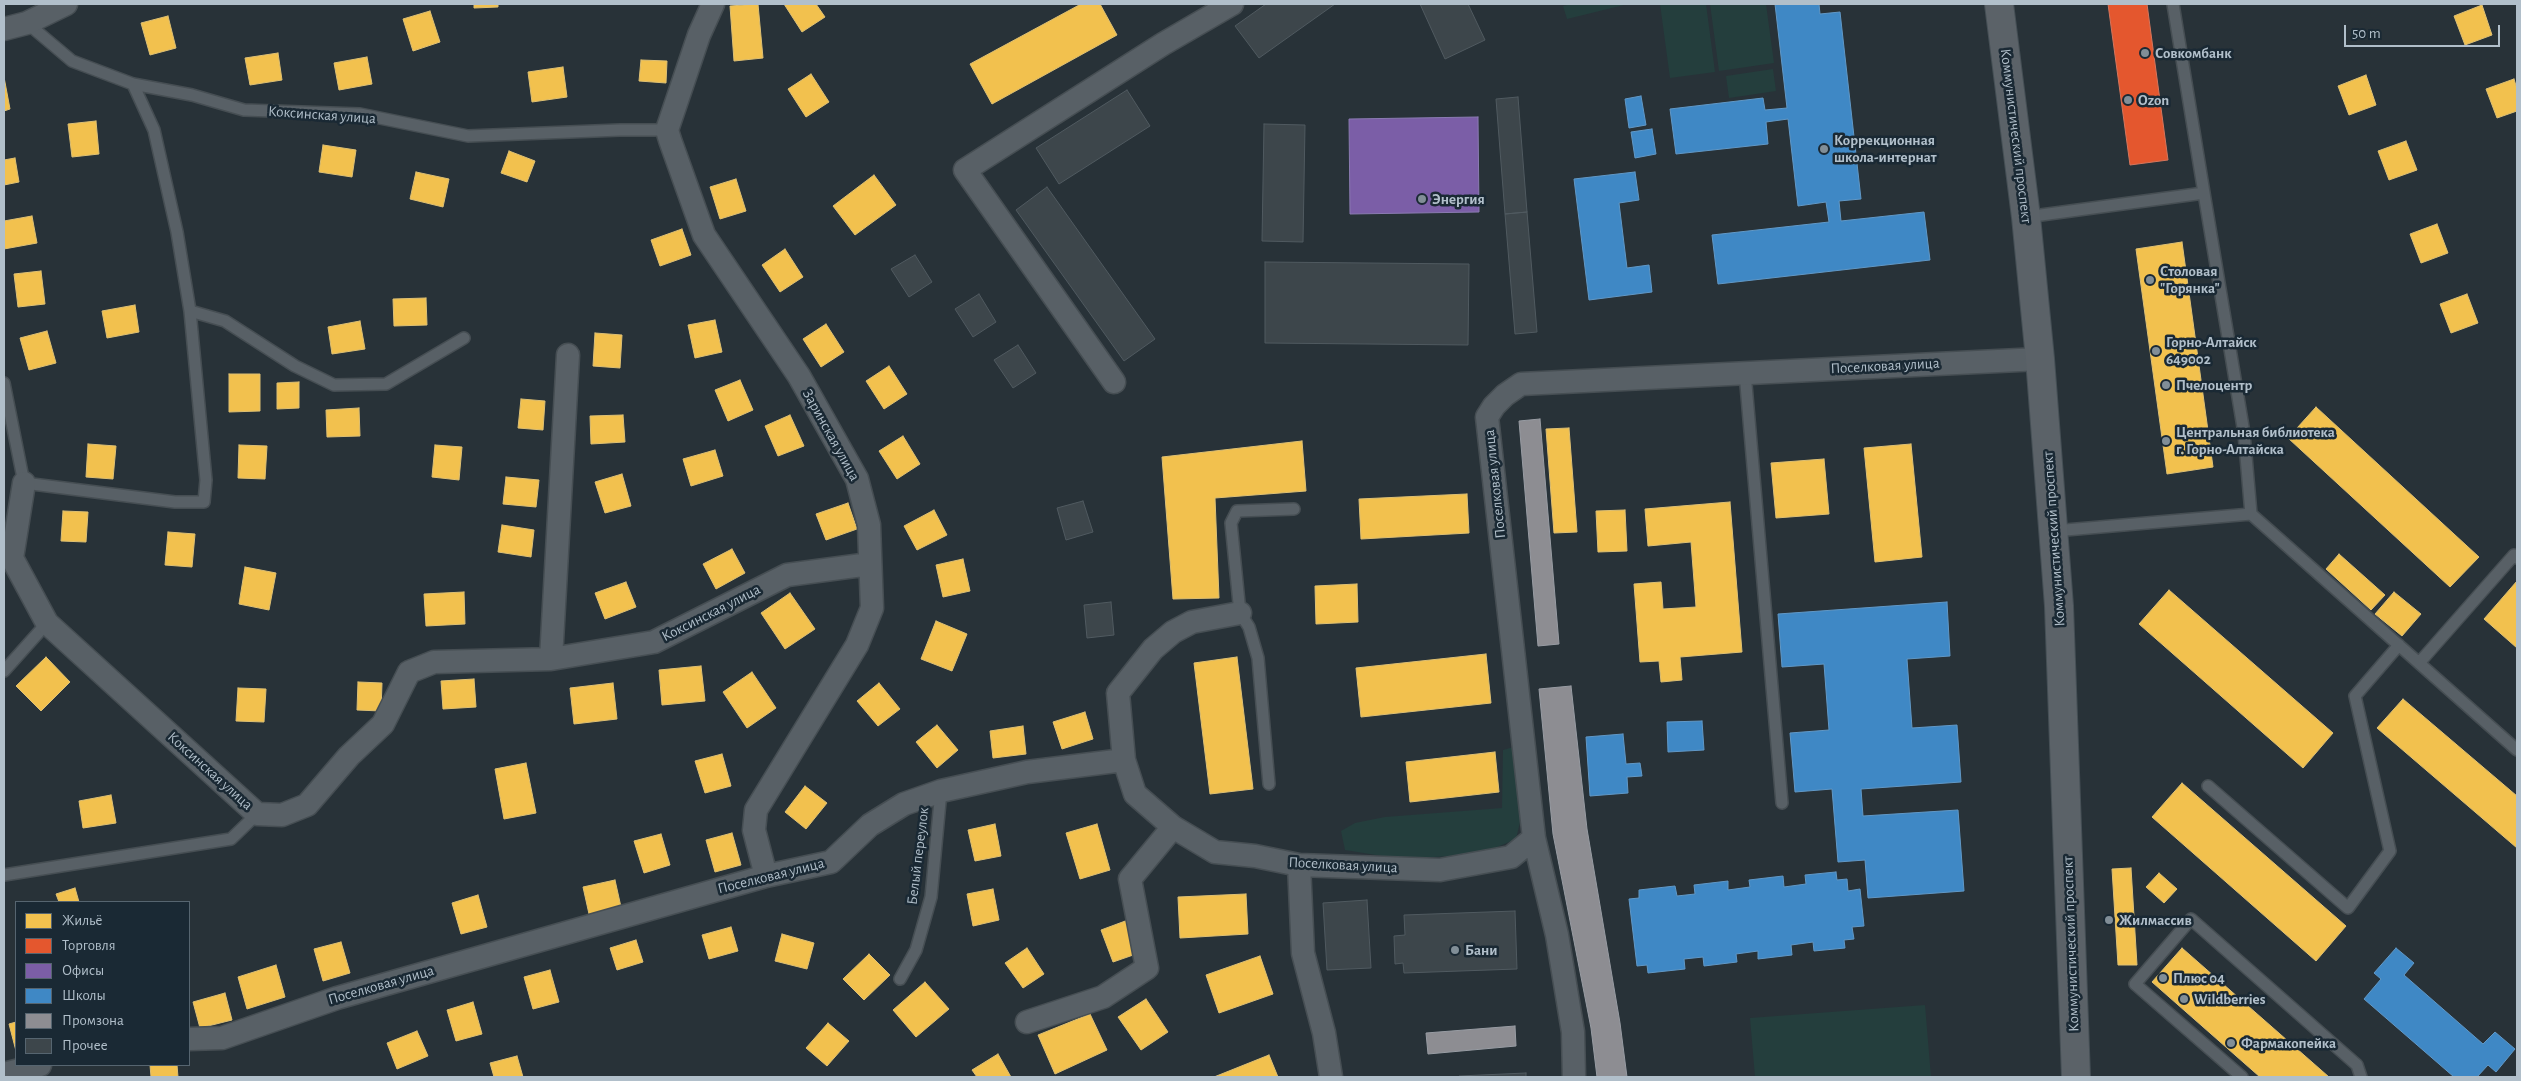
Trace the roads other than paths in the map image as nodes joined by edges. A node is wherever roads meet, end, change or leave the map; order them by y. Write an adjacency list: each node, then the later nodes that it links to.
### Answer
1 (66, 4): 6 (street)
2 (713, 4): 9 (street)
3 (1232, 4): 17 (street)
4 (1999, 4): 11 (main road, Коммунистический проспект)
5 (2173, 4): 10 (lane)
6 (27, 22): 7 (street); 8 (lane, Коксинская улица)
7 (4, 29)
8 (133, 84): 9 (lane, Коксинская улица); 12 (lane)
9 (667, 130): 25 (street, Заринская улица)
10 (2204, 193): 11 (lane); 21 (lane)
11 (2026, 217): 15 (main road, Коммунистический проспект)
12 (190, 311): 13 (lane); 19 (lane)
13 (464, 338)
14 (568, 355): 29 (street)
15 (2040, 359): 16 (street, Поселковая улица); 22 (main road, Коммунистический проспект)
16 (1745, 373): 37 (lane); 40 (street, Поселковая улица)
17 (1114, 382)
18 (4, 383): 19 (lane)
19 (24, 483): 24 (street, Коксинская улица)
20 (1294, 509): 26 (lane)
21 (2251, 514): 22 (lane); 28 (lane)
22 (2054, 532): 51 (main road, Коммунистический проспект)
23 (2517, 558): 30 (lane)
24 (8, 561): 27 (street, Коксинская улица)
25 (870, 564): 29 (street, Коксинская улица); 43 (street, Заринская улица)
26 (1240, 613): 33 (street); 34 (lane)
27 (46, 623): 31 (lane); 38 (street, Коксинская улица)
28 (2399, 645): 30 (lane); 35 (lane)
29 (551, 659): 38 (street, Коксинская улица)
30 (2419, 663): 32 (lane)
31 (4, 671)
32 (2517, 750)
33 (1124, 760): 36 (street, Поселковая улица); 39 (street, Поселковая улица)
34 (1269, 784)
35 (2208, 786)
36 (941, 791): 43 (street, Поселковая улица); 44 (lane, Белый переулок)
37 (1782, 803)
38 (257, 814): 42 (lane)
39 (1173, 827): 41 (street, Поселковая улица); 45 (street)
40 (1534, 838): 41 (street, Поселковая улица); 50 (street)
41 (1299, 864): 49 (street)
42 (4, 875)
43 (766, 876): 46 (street, Поселковая улица)
44 (900, 979)
45 (1027, 1022)
46 (190, 1039)
47 (36, 1066): 48 (street)
48 (4, 1074)
49 (1331, 1077)
50 (1574, 1077)
51 (2076, 1077)
52 (2242, 1077): 53 (lane)
53 (2361, 1077)

